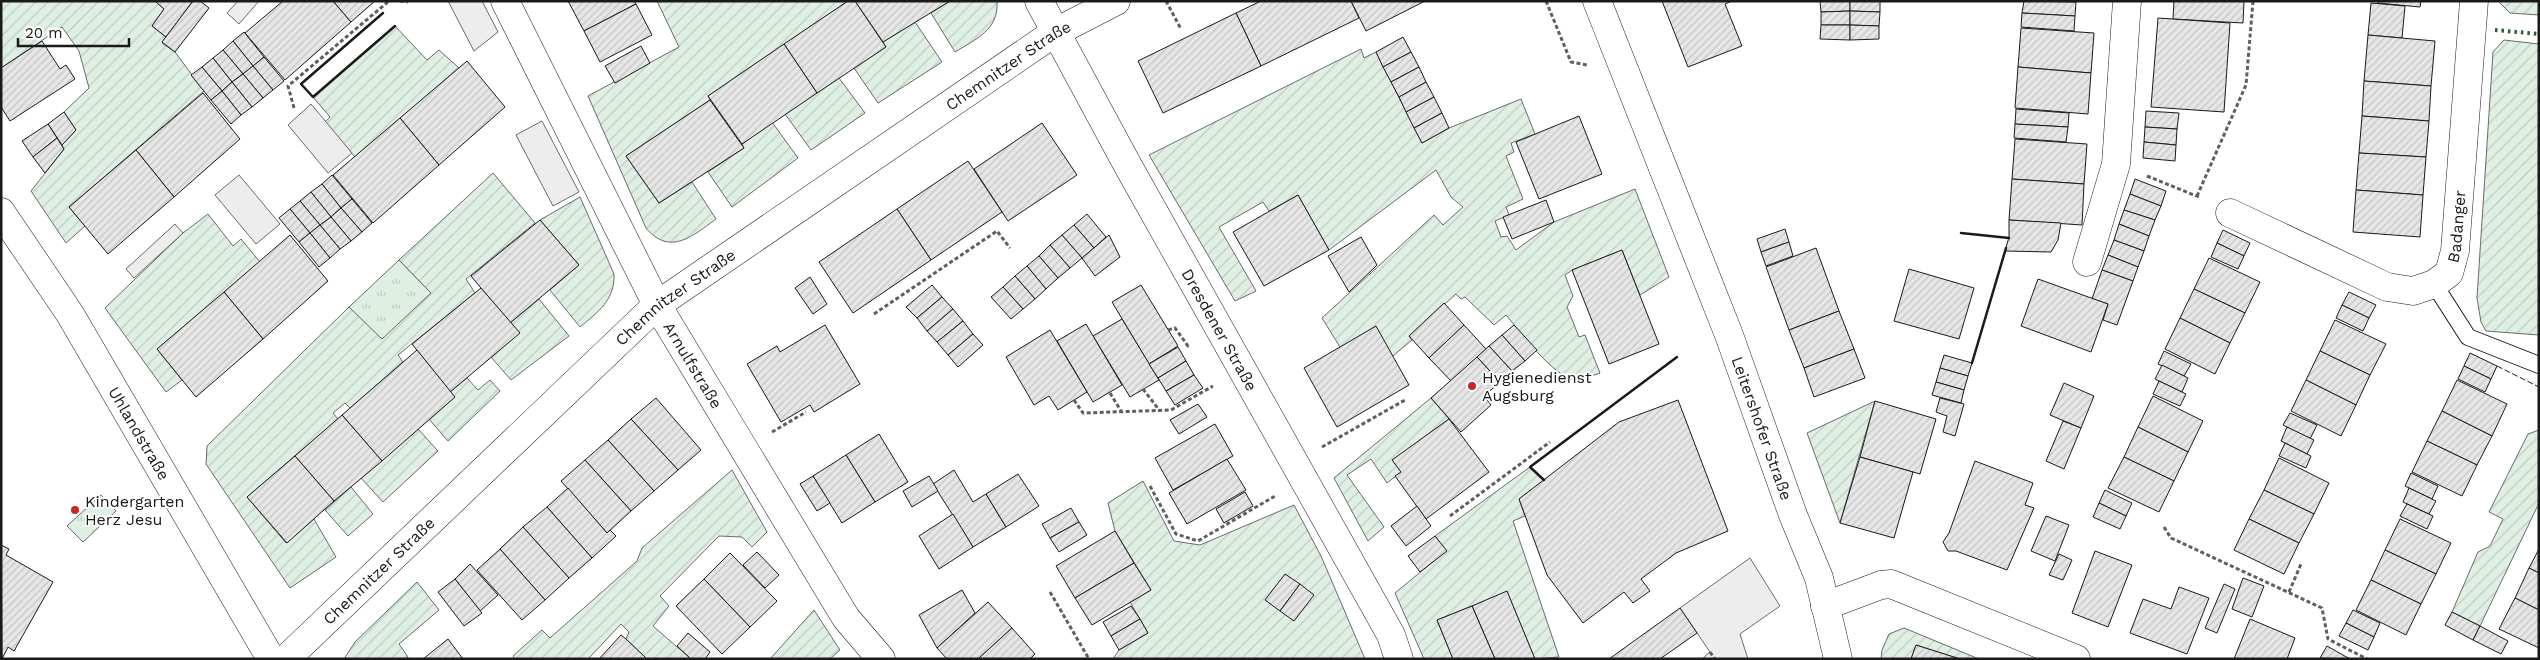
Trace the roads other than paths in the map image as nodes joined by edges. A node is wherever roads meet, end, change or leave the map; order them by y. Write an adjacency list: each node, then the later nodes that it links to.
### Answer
1 (505, 1): 12 (street, Arnulfstraße)
2 (1039, 1): 7 (street, Dresdener Straße)
3 (1116, 1): 7 (street, Chemnitzer Straße)
4 (1597, 1): 14 (street, Leitershofer Straße)
5 (2127, 1): 10 (street)
6 (2474, 1): 11 (street, Badanger)
7 (1054, 33): 12 (street, Chemnitzer Straße); 18 (street, Dresdener Straße)
8 (1, 212): 15 (street, Uhlandstraße)
9 (2230, 213): 11 (street, Badanger)
10 (2087, 262)
11 (2434, 284): 13 (lane)
12 (657, 305): 16 (street, Chemnitzer Straße); 17 (street, Arnulfstraße)
13 (2539, 365)
14 (1825, 606): 19 (street, Leitershofer Straße); 20 (street)
15 (271, 659)
16 (286, 659)
17 (881, 659)
18 (1399, 659)
19 (1838, 659)
20 (2076, 659)

